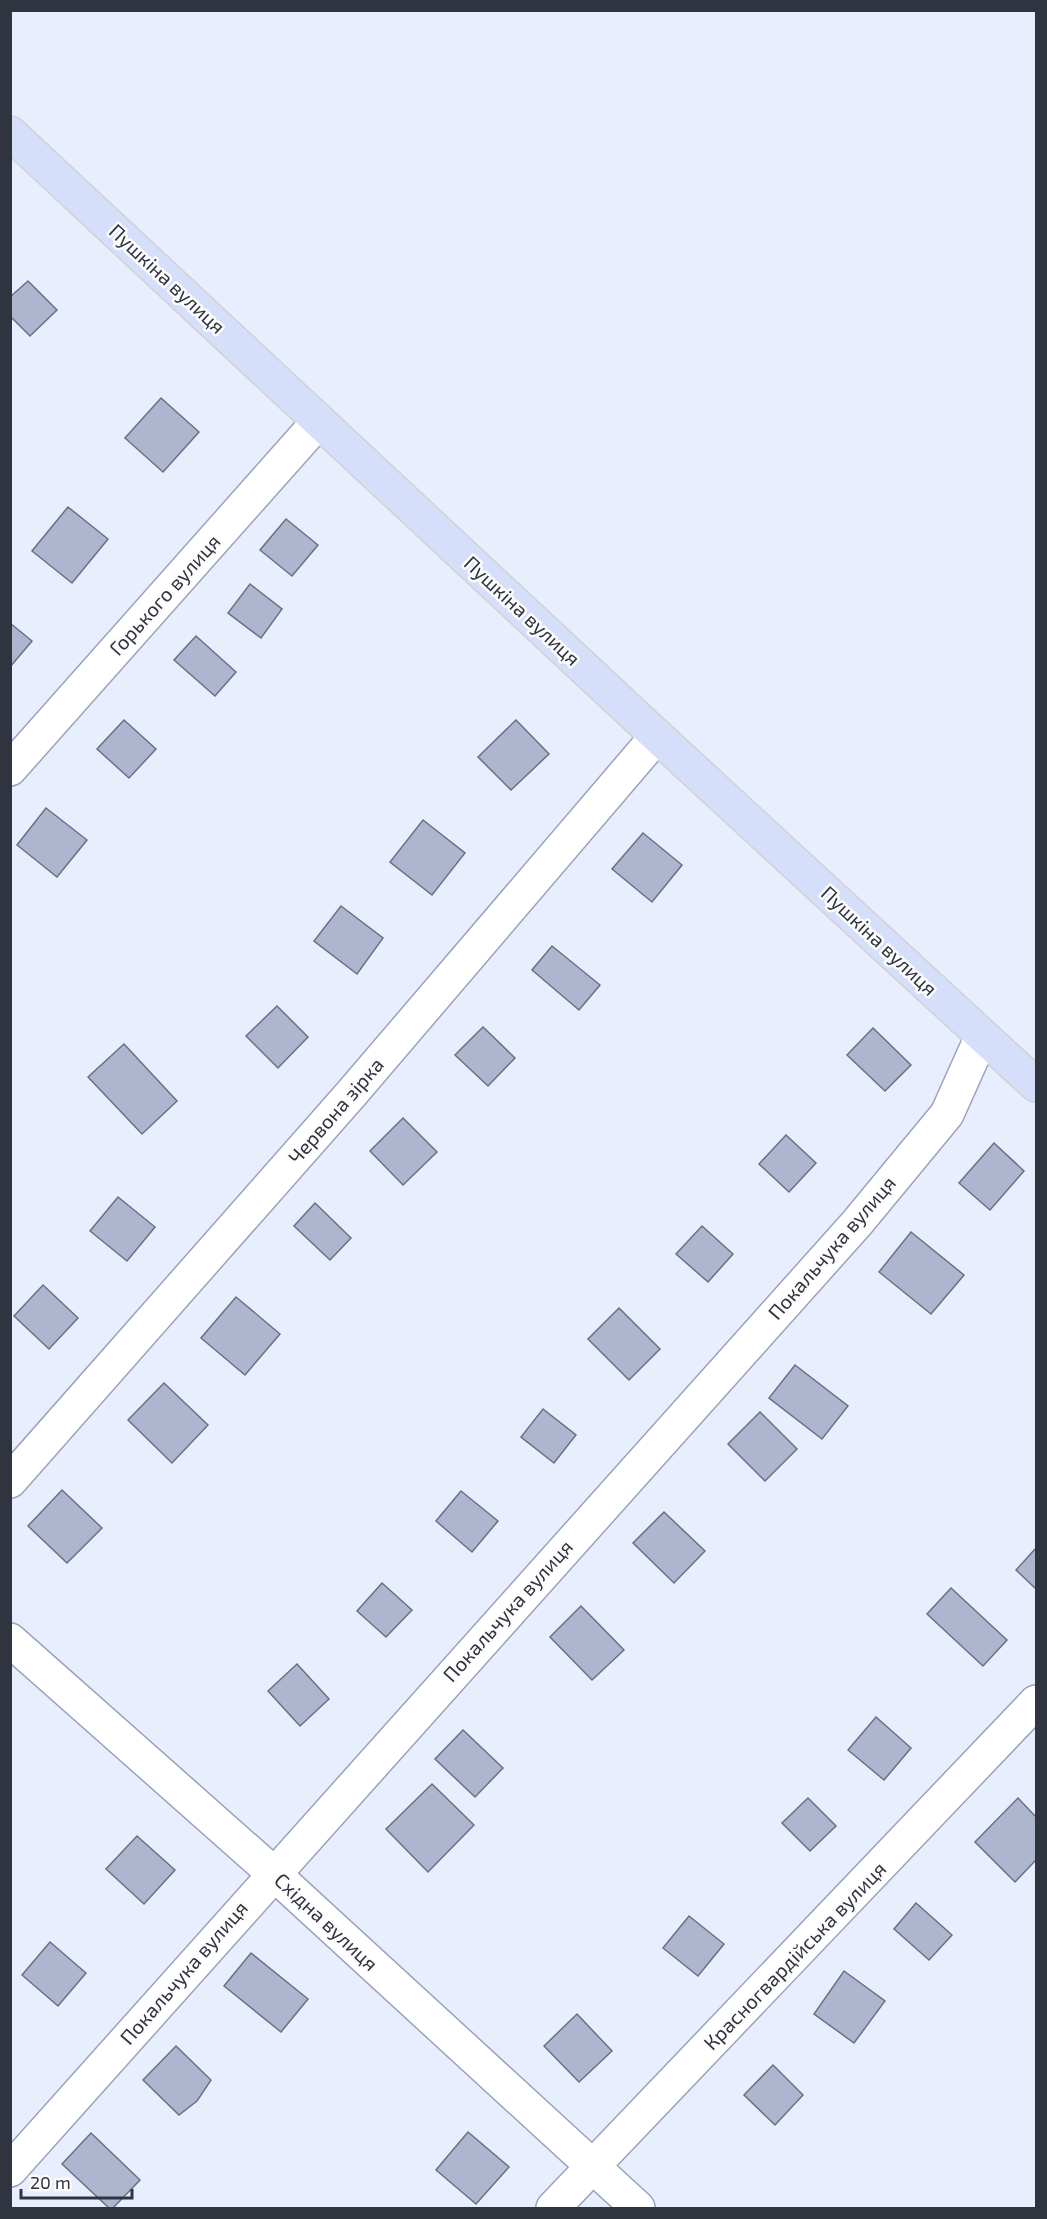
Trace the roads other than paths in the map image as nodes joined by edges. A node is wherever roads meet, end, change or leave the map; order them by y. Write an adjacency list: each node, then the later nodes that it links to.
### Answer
1 (10, 133): 2 (main road, Пушкіна вулиця)
2 (319, 421): 3 (main road, Пушкіна вулиця); 4 (street, Горького вулиця)
3 (657, 736): 5 (main road, Пушкіна вулиця); 7 (street, Червона зірка)
4 (10, 769)
5 (982, 1036): 6 (main road, Пушкіна вулиця); 10 (street, Покальчука вулиця)
6 (1036, 1085)
7 (10, 1482)
8 (10, 1640): 10 (street, Східна вулиця)
9 (1036, 1702): 11 (street, Красногвардійська вулиця)
10 (273, 1873): 11 (street, Східна вулиця); 12 (street, Покальчука вулиця)
11 (592, 2168): 13 (street, Красногвардійська вулиця); 14 (street, Східна вулиця)
12 (10, 2170)
13 (553, 2208)
14 (638, 2208)

